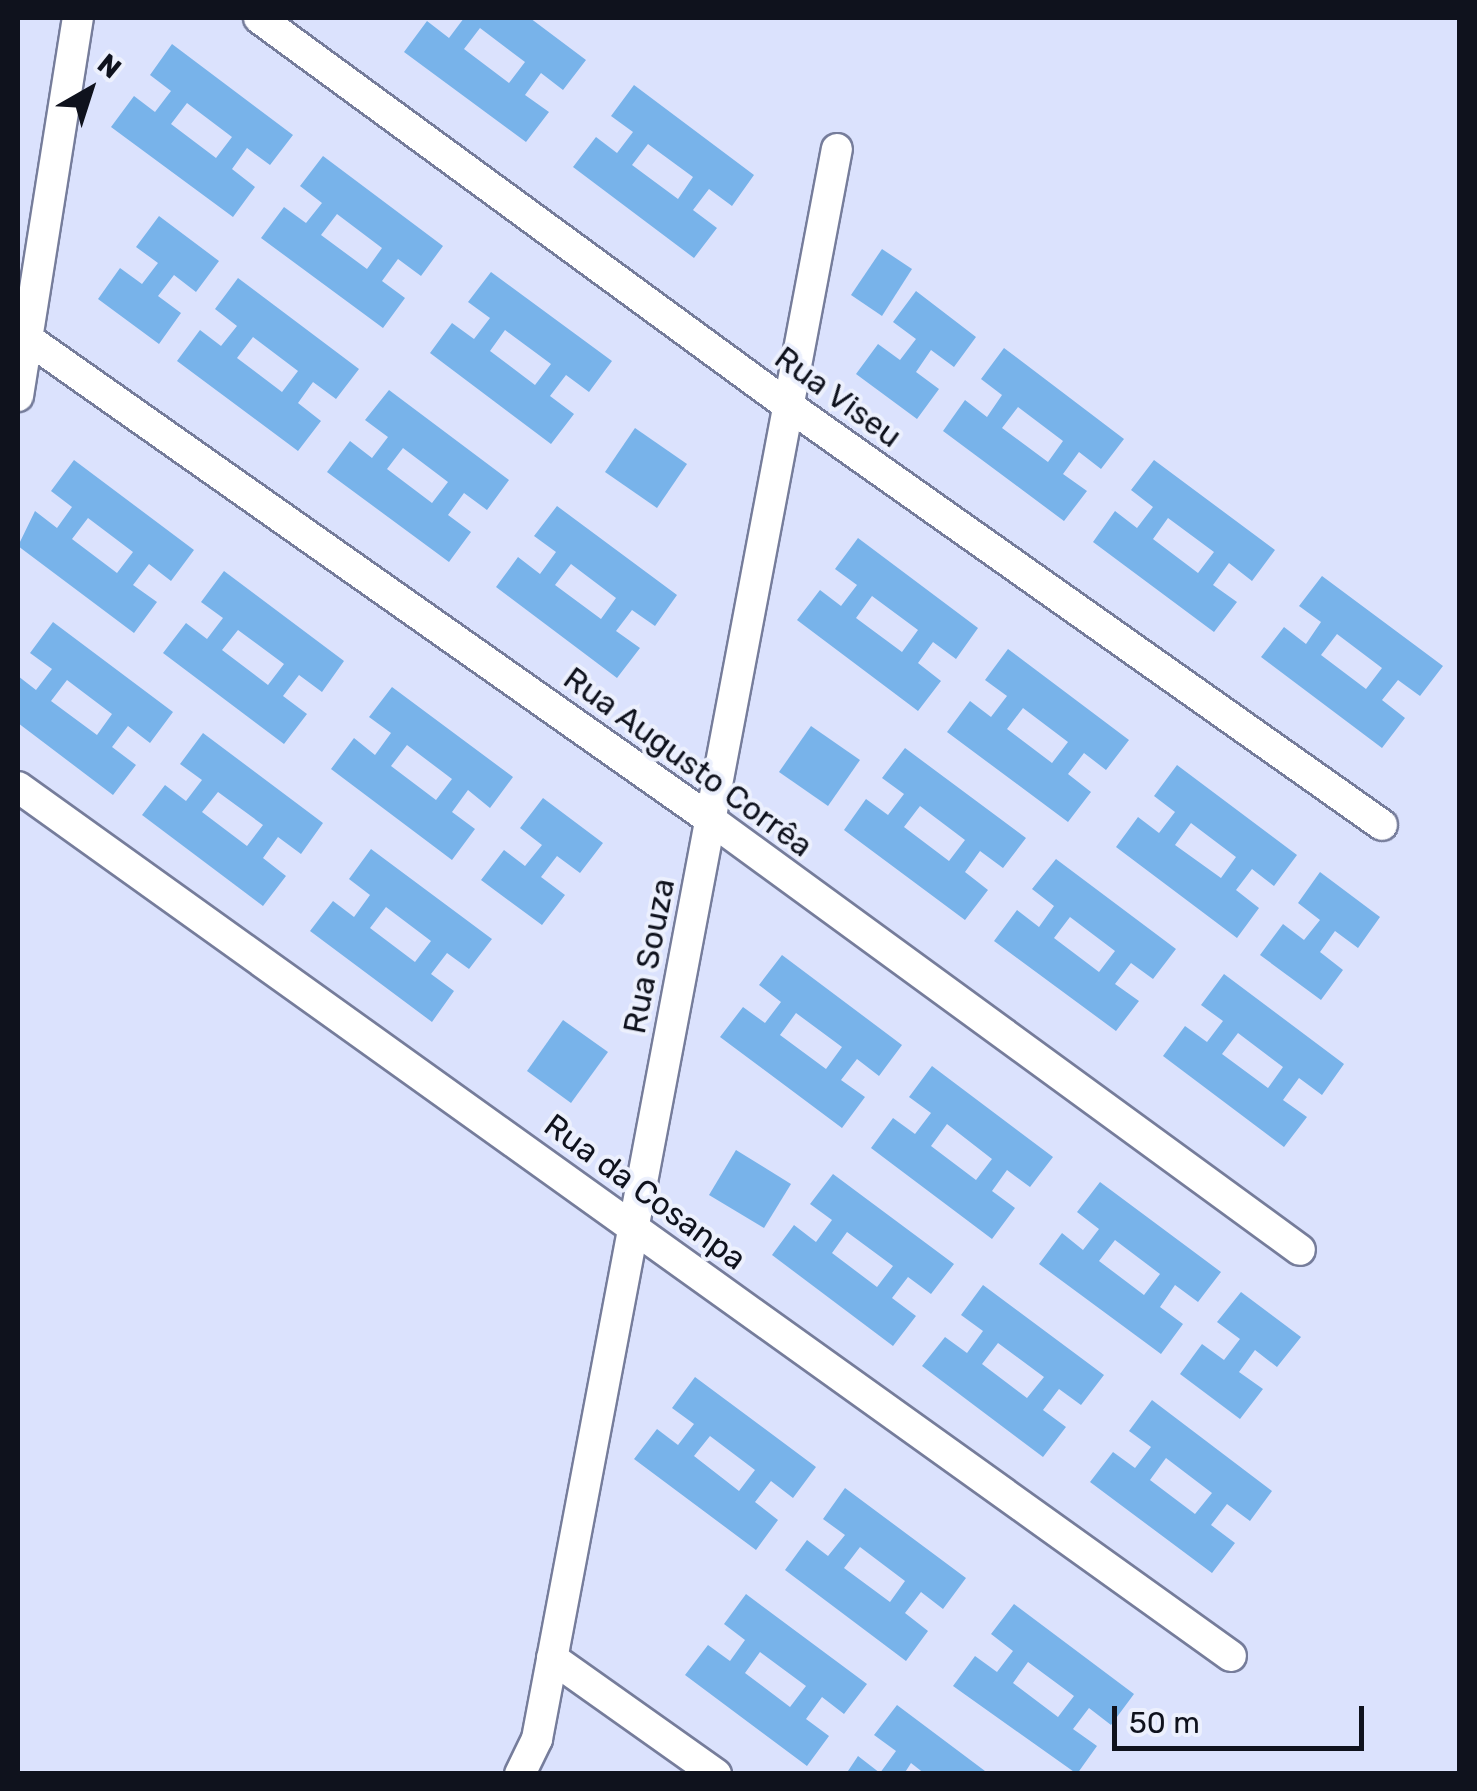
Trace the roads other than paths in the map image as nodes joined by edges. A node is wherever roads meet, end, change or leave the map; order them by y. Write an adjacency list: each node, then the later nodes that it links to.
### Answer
1 (78, 18): 4 (street)
2 (259, 18): 6 (street, Rua Viseu)
3 (837, 149): 6 (street, Rua Souza)
4 (28, 338): 5 (street); 8 (street, Rua Augusto Corrêa)
5 (18, 396)
6 (789, 406): 8 (street, Rua Souza); 9 (street, Rua Viseu)
7 (18, 787): 10 (street, Rua da Cosanpa)
8 (711, 820): 10 (street, Rua Souza); 11 (street, Rua Augusto Corrêa)
9 (1382, 825)
10 (633, 1226): 12 (street, Rua da Cosanpa); 13 (street, Rua Souza)
11 (1300, 1250)
12 (1231, 1656)
13 (552, 1658): 14 (street, Rua Souza); 15 (street)
14 (520, 1774)
15 (716, 1774)

